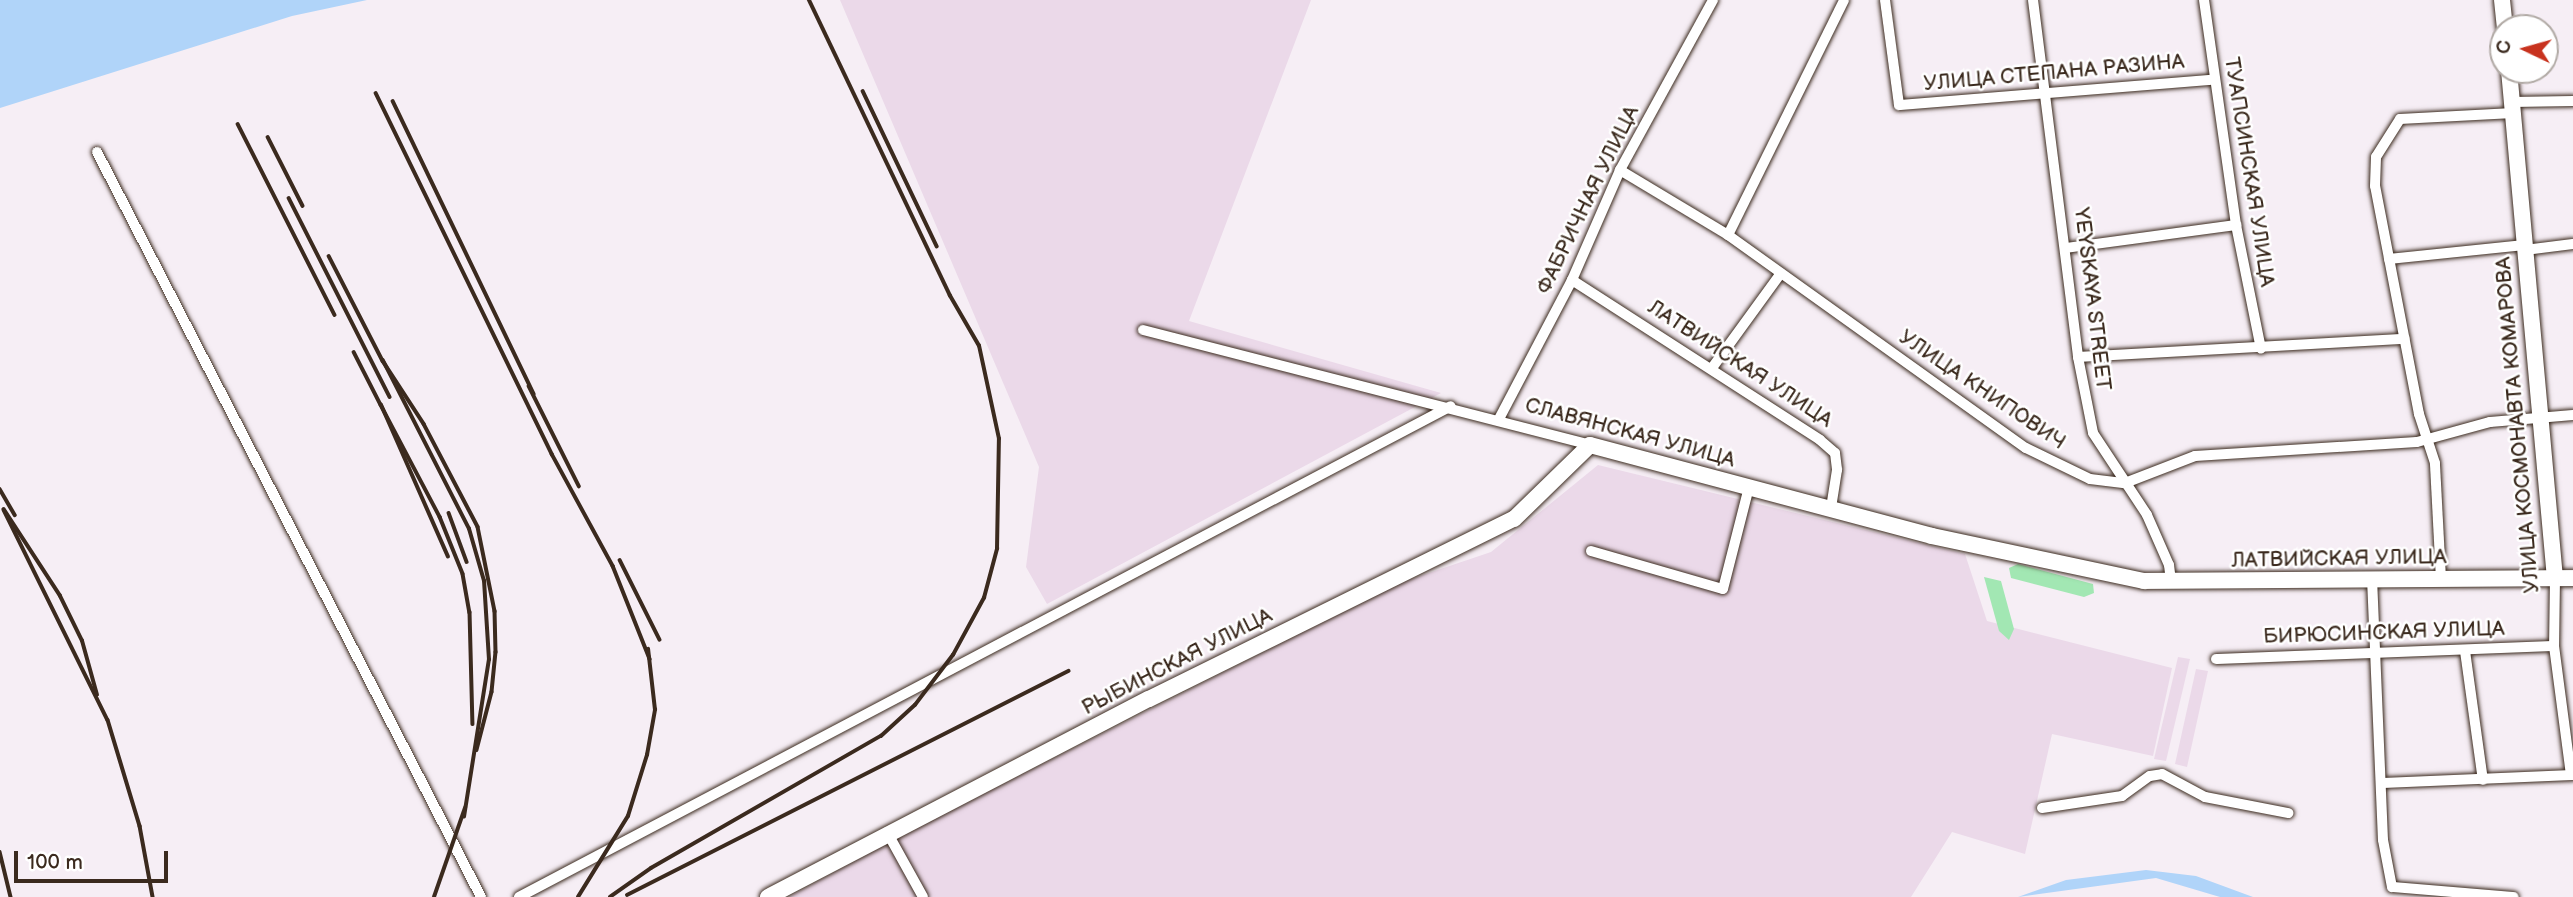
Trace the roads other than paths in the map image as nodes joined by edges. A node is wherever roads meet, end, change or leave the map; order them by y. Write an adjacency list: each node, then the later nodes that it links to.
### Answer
1 (1713, 0): 12 (street, ФАБРИЧНАЯ УЛИЦА)
2 (1844, 0): 14 (street)
3 (1885, 0): 8 (street, УЛИЦА СТЕПАНА РАЗИНА)
4 (2033, 0): 8 (street, YEYSKAYA STREET)
5 (2204, 0): 6 (street, ТУАПСИНСКАЯ УЛИЦА)
6 (2213, 80): 8 (street, УЛИЦА СТЕПАНА РАЗИНА); 13 (street, ТУАПСИНСКАЯ УЛИЦА)
7 (2510, 84): 10 (main road, УЛИЦА КОСМОНАВТА КОМАРОВА)
8 (2044, 90): 16 (street, YEYSKAYA STREET)
9 (2573, 101): 10 (street)
10 (2512, 108): 17 (main road, УЛИЦА КОСМОНАВТА КОМАРОВА); 18 (street)
11 (97, 152): 52 (street)
12 (1620, 170): 14 (street, УЛИЦА КНИПОВИЧ); 20 (street, ФАБРИЧНАЯ УЛИЦА)
13 (2236, 225): 16 (street); 23 (street, ТУАПСИНСКАЯ УЛИЦА)
14 (1728, 235): 19 (street, УЛИЦА КНИПОВИЧ)
15 (2573, 244): 17 (street)
16 (2066, 248): 24 (street, YEYSKAYA STREET)
17 (2525, 248): 18 (street); 29 (main road, УЛИЦА КОСМОНАВТА КОМАРОВА)
18 (2389, 259): 22 (street)
19 (1781, 273): 25 (street); 32 (street, УЛИЦА КНИПОВИЧ)
20 (1572, 280): 25 (street, ЛАТВИЙСКАЯ УЛИЦА); 28 (street, ФАБРИЧНАЯ УЛИЦА)
21 (1143, 330): 26 (street, СЛАВЯНСКАЯ УЛИЦА)
22 (2404, 339): 23 (street); 30 (street)
23 (2261, 349): 24 (street)
24 (2078, 357): 32 (street, YEYSKAYA STREET)
25 (1712, 368): 34 (street, ЛАТВИЙСКАЯ УЛИЦА)
26 (1451, 406): 28 (street, СЛАВЯНСКАЯ УЛИЦА); 53 (street)
27 (2573, 415): 29 (street, УЛИЦА КНИПОВИЧ)
28 (1499, 419): 31 (street, СЛАВЯНСКАЯ УЛИЦА)
29 (2538, 419): 30 (street, УЛИЦА КНИПОВИЧ); 38 (main road, УЛИЦА КОСМОНАВТА КОМАРОВА)
30 (2428, 440): 32 (street, УЛИЦА КНИПОВИЧ); 40 (street)
31 (1590, 445): 33 (main road, СЛАВЯНСКАЯ УЛИЦА); 51 (main road, РЫБИНСКАЯ УЛИЦА)
32 (2125, 483): 41 (street, YEYSKAYA STREET)
33 (1749, 487): 34 (main road, СЛАВЯНСКАЯ УЛИЦА); 35 (street)
34 (1831, 509): 36 (main road, СЛАВЯНСКАЯ УЛИЦА)
35 (1591, 551)
36 (2106, 576): 41 (main road, ЛАТВИЙСКАЯ УЛИЦА)
37 (2372, 578): 40 (main road, ЛАТВИЙСКАЯ УЛИЦА); 41 (main road, ЛАТВИЙСКАЯ УЛИЦА); 43 (street)
38 (2555, 578): 39 (main road, ЛАТВИЙСКАЯ УЛИЦА); 40 (main road, ЛАТВИЙСКАЯ УЛИЦА); 42 (street, УЛИЦА КОСМОНАВТА КОМАРОВА)
39 (2573, 578)
40 (2441, 579)
41 (2171, 582)
42 (2554, 646): 44 (street, БИРЮСИНСКАЯ УЛИЦА); 46 (street, УЛИЦА КОСМОНАВТА КОМАРОВА)
43 (2375, 651): 44 (street, БИРЮСИНСКАЯ УЛИЦА); 45 (street, БИРЮСИНСКАЯ УЛИЦА); 48 (street)
44 (2465, 651): 47 (street)
45 (2216, 659)
46 (2572, 775): 47 (street)
47 (2483, 780): 48 (street)
48 (2382, 783): 56 (street)
49 (2042, 808): 50 (street)
50 (2288, 813)
51 (887, 832): 54 (main road, РЫБИНСКАЯ УЛИЦА); 55 (street)
52 (481, 897)
53 (519, 897)
54 (768, 897)
55 (923, 897)
56 (2514, 897)

